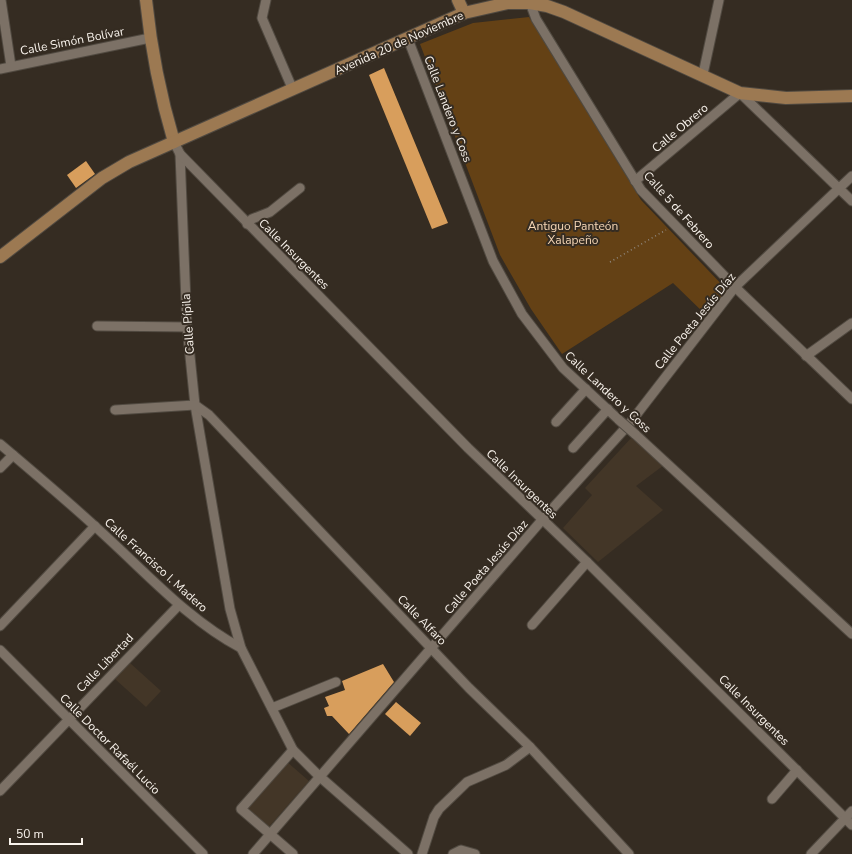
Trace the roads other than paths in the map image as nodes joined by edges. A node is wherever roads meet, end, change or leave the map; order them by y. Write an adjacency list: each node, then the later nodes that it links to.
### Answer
1 (1, 0): 10 (street)
2 (146, 0): 8 (main road, Calle Pípila)
3 (266, 0): 13 (street)
4 (458, 0): 7 (main road)
5 (719, 0): 12 (street)
6 (530, 2): 7 (main road, Avenida 20 de Noviembre); 12 (main road, Avenida 20 de Noviembre); 19 (street, Calle 5 de Febrero)
7 (464, 13): 9 (main road, Avenida 20 de Noviembre)
8 (150, 38): 10 (street, Calle Simón Bolívar); 16 (main road, Calle Pípila)
9 (408, 39): 13 (main road, Avenida 20 de Noviembre); 30 (street, Calle Landero y Coss)
10 (11, 66): 11 (street, Calle Simón Bolívar)
11 (0, 69)
12 (703, 74): 14 (main road, Avenida 20 de Noviembre)
13 (293, 90): 16 (main road, Avenida 20 de Noviembre)
14 (740, 93): 15 (main road, Avenida 20 de Noviembre); 19 (street, Calle Obrero); 21 (street)
15 (852, 96)
16 (174, 142): 17 (street, Calle Pípila); 24 (main road, Avenida 20 de Noviembre)
17 (180, 154): 23 (street, Calle Insurgentes); 28 (street, Calle Pípila)
18 (852, 176): 21 (street, Calle Poeta Jesús Díaz)
19 (635, 181): 25 (street, Calle 5 de Febrero)
20 (300, 188): 23 (street)
21 (838, 189): 22 (street); 25 (street, Calle Poeta Jesús Díaz)
22 (852, 201)
23 (247, 224): 40 (street, Calle Insurgentes)
24 (0, 257)
25 (735, 287): 29 (street, Calle 5 de Febrero); 40 (street, Calle Poeta Jesús Díaz)
26 (852, 323): 29 (street)
27 (97, 326): 28 (street)
28 (187, 327): 32 (street, Calle Pípila)
29 (806, 356): 31 (street, Calle 5 de Febrero)
30 (586, 389): 33 (street, Calle Landero y Coss); 35 (street)
31 (852, 399)
32 (195, 404): 34 (street); 47 (street, Calle Pípila); 48 (street, Calle Alfaro)
33 (608, 409): 37 (street); 46 (street, Calle Landero y Coss, bridge)
34 (115, 410)
35 (556, 422)
36 (0, 444): 38 (street, Calle Francisco I. Madero)
37 (573, 448)
38 (13, 455): 39 (street); 41 (street, Calle Francisco I. Madero)
39 (0, 468)
40 (542, 520): 42 (street, Calle Insurgentes); 48 (street, Calle Poeta Jesús Díaz)
41 (95, 526): 43 (street, Calle Francisco I. Madero); 45 (street)
42 (587, 562): 44 (street); 55 (street, Calle Insurgentes)
43 (179, 605): 47 (street, Calle Francisco I. Madero); 52 (street, Calle Libertad)
44 (532, 625)
45 (0, 626)
46 (852, 634)
47 (241, 648): 51 (street)
48 (432, 648): 53 (street, Calle Alfaro); 56 (street, Calle Poeta Jesús Díaz)
49 (0, 650): 52 (street, Calle Doctor Rafaél Lucio)
50 (336, 682): 51 (street)
51 (272, 708): 54 (street)
52 (68, 718): 57 (street, Calle Libertad); 63 (street, Calle Doctor Rafaél Lucio)
53 (530, 747): 67 (street); 70 (street, Calle Alfaro)
54 (293, 750): 56 (street); 62 (street)
55 (798, 770): 58 (street); 60 (street, Calle Insurgentes)
56 (319, 776): 62 (street, Calle Poeta Jesús Díaz); 66 (street)
57 (0, 791)
58 (772, 799)
59 (852, 810): 60 (street)
60 (845, 819): 61 (street, Calle Insurgentes); 71 (street)
61 (852, 825)
62 (270, 836): 64 (street, Calle Poeta Jesús Díaz); 65 (street)
63 (203, 854)
64 (253, 854)
65 (293, 854)
66 (408, 854)
67 (422, 854)
68 (453, 854): 69 (street)
69 (475, 854)
70 (630, 854)
71 (811, 854)

